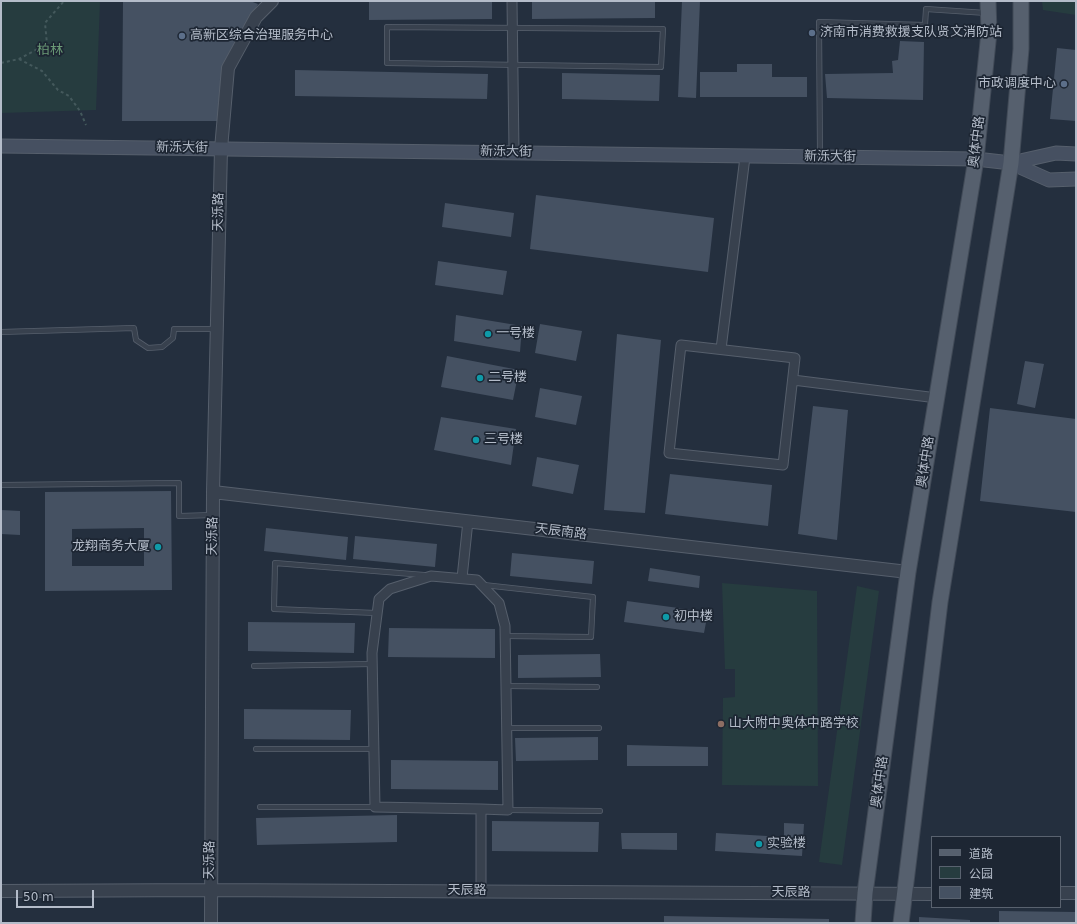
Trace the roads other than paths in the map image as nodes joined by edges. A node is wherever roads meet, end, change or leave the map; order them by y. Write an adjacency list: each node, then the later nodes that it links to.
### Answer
1 (272, 1): 8 (street, 天泺路)
2 (512, 1): 5 (street)
3 (1021, 1): 14 (main road)
4 (988, 7): 12 (lane); 13 (main road, 奥体中路)
5 (513, 28): 6 (street); 6 (lane); 6 (lane)
6 (513, 65): 9 (street)
7 (1, 146): 8 (main road, 新泺大街)
8 (221, 149): 9 (main road, 新泺大街); 16 (street, 天泺路)
9 (514, 152): 11 (main road, 新泺大街)
10 (1076, 154): 14 (main road, 新泺大街)
11 (745, 157): 12 (main road, 新泺大街); 18 (street)
12 (820, 157): 13 (main road, 新泺大街)
13 (976, 159): 14 (main road, 新泺大街); 20 (main road, 奥体中路)
14 (1011, 163): 15 (main road, 新泺大街); 49 (main road)
15 (1076, 179)
16 (217, 329): 17 (lane); 22 (street, 天泺路)
17 (1, 332)
18 (721, 349): 19 (street); 19 (street)
19 (792, 380): 20 (street)
20 (937, 398): 25 (main road, 奥体中路)
21 (1, 485): 23 (lane)
22 (214, 492): 23 (street, 天泺路); 24 (street, 天辰南路)
23 (213, 515): 44 (street, 天泺路)
24 (468, 521): 25 (street, 天辰南路); 27 (street)
25 (908, 572): 47 (main road, 奥体中路)
26 (431, 576): 27 (street); 29 (street); 29 (lane)
27 (462, 578): 28 (street)
28 (482, 585): 30 (street); 30 (lane)
29 (376, 613): 31 (street)
30 (506, 636): 33 (street)
31 (372, 664): 32 (lane); 38 (street)
32 (254, 666)
33 (506, 686): 34 (lane); 35 (street)
34 (597, 687)
35 (507, 728): 36 (lane); 42 (street)
36 (599, 728)
37 (256, 749): 38 (lane)
38 (374, 750): 40 (street)
39 (260, 807): 40 (lane)
40 (375, 807): 41 (street)
41 (481, 810): 42 (street); 46 (street)
42 (508, 810): 43 (lane)
43 (600, 811)
44 (210, 890): 45 (street, 天辰路); 46 (street, 天辰路); 52 (street, 天泺路)
45 (1, 891)
46 (481, 891): 47 (street, 天辰路)
47 (865, 893): 49 (street, 天辰路); 53 (main road, 奥体中路)
48 (1076, 893): 51 (street)
49 (904, 894): 50 (street, 天辰路); 54 (main road)
50 (931, 894)
51 (1061, 894)
52 (211, 923)
53 (862, 923)
54 (901, 923)

